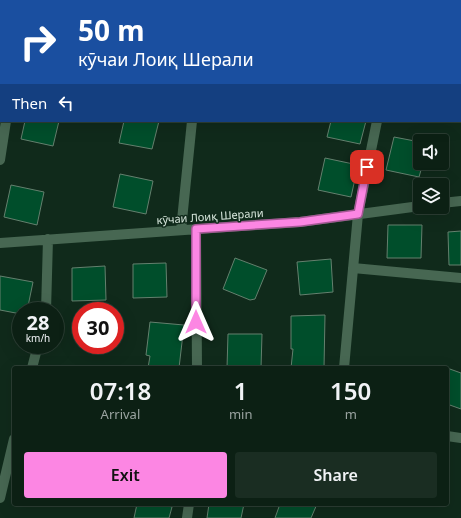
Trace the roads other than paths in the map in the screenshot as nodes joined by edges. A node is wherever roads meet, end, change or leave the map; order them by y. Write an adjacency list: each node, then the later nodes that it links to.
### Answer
1 (6, 122): 4 (street)
2 (192, 122): 10 (street)
3 (377, 122): 8 (street)
4 (0, 160)
5 (461, 201): 6 (street)
6 (449, 202)
7 (413, 207): 8 (street, кӯчаи Лоиқ Шерали)
8 (358, 214): 9 (street, кӯчаи Лоиқ Шерали); 13 (street)
9 (196, 229): 10 (street, кӯчаи Лоиқ Шерали); 18 (street)
10 (181, 230): 11 (street, кӯчаи Лоиқ Шерали)
11 (48, 239): 12 (street, кӯчаи Лоиқ Шерали); 15 (street)
12 (0, 243)
13 (353, 268): 14 (street); 19 (street)
14 (461, 278)
15 (46, 302)
16 (36, 354): 17 (street)
17 (33, 366)
18 (196, 366)
19 (344, 366)
20 (449, 436): 21 (street)
21 (461, 438)
22 (12, 447): 23 (street)
23 (0, 498)
24 (190, 506): 25 (street)
25 (187, 518)

